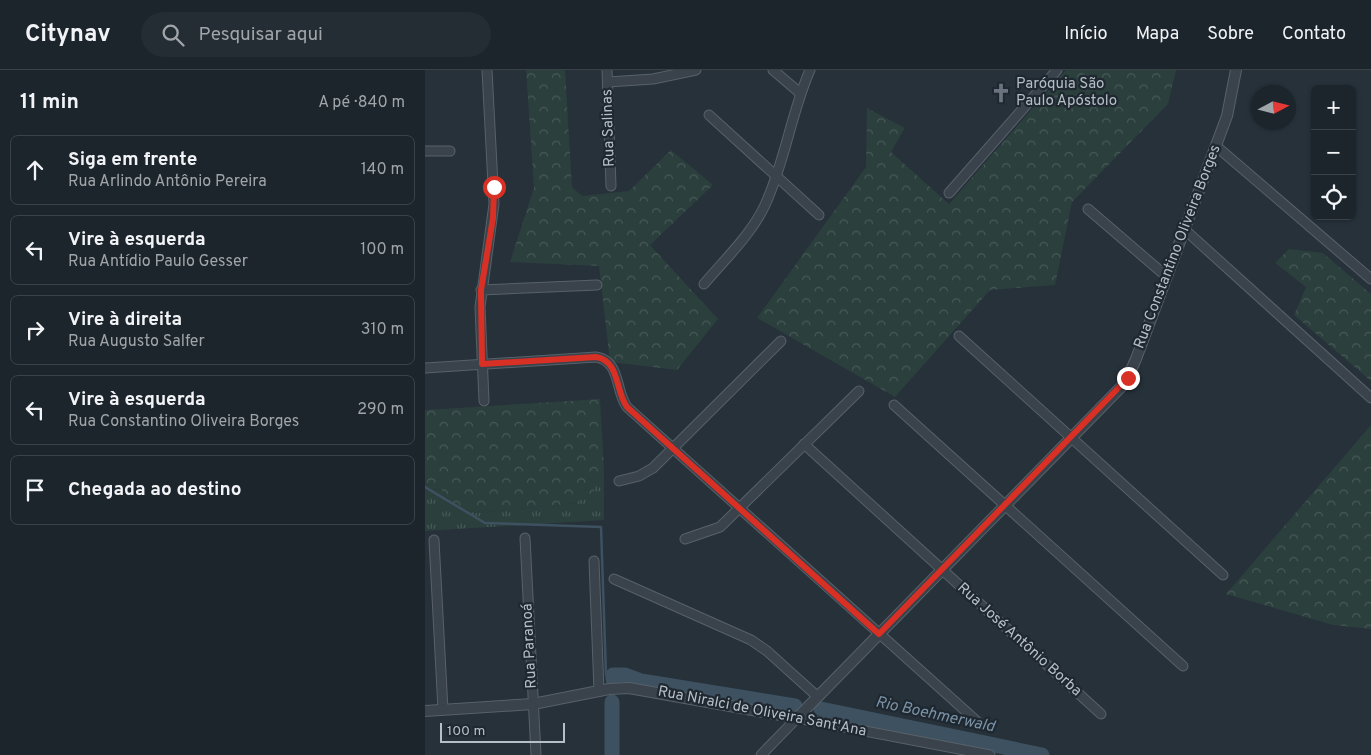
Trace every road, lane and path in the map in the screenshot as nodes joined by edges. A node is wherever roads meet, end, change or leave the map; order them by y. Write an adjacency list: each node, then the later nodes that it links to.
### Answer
1 (487, 70): 24 (street)
2 (607, 70): 8 (street, Rua Salinas)
3 (696, 70): 8 (street)
4 (773, 70): 9 (street)
5 (811, 70): 9 (street)
6 (1057, 70): 16 (street)
7 (1236, 70): 11 (street, Rua Constantino Oliveira Borges)
8 (608, 82): 15 (street, Rua Salinas)
9 (801, 93): 14 (street)
10 (709, 115): 14 (street)
11 (1216, 146): 19 (street, Rua Constantino Oliveira Borges); 21 (street)
12 (425, 151): 13 (street)
13 (450, 151)
14 (776, 176): 18 (street); 22 (street)
15 (611, 186)
16 (949, 193)
17 (1088, 209): 20 (street)
18 (819, 215)
19 (1184, 229): 20 (street, Rua Constantino Oliveira Borges); 30 (street)
20 (1166, 276): 33 (street, Rua Constantino Oliveira Borges)
21 (1371, 279)
22 (704, 284)
23 (597, 285): 24 (street)
24 (481, 290): 27 (street)
25 (959, 336): 33 (street)
26 (781, 341): 35 (street)
27 (482, 364): 28 (street); 31 (street); 35 (street)
28 (425, 368)
29 (859, 391): 34 (street)
30 (1371, 398)
31 (484, 401)
32 (894, 406): 37 (street)
33 (1072, 438): 37 (street, Rua Constantino Oliveira Borges); 44 (street)
34 (804, 444): 38 (street); 43 (street, Rua José Antônio Borba)
35 (673, 448): 36 (street); 38 (street)
36 (619, 481)
37 (1005, 506): 43 (street, Rua Constantino Oliveira Borges); 47 (street)
38 (740, 508): 40 (street); 46 (street)
39 (525, 538): 50 (street, Rua Paranoá)
40 (685, 539)
41 (434, 540): 51 (street)
42 (594, 561): 48 (street)
43 (942, 570): 46 (street, Rua Constantino Oliveira Borges); 53 (street, Rua José Antônio Borba)
44 (1223, 575)
45 (614, 579): 49 (street)
46 (879, 634): 49 (street, Rua Constantino Oliveira Borges); 55 (street)
47 (1183, 666)
48 (599, 691): 50 (street, Rua Niralci de Oliveira Sant'Ana); 54 (street, Rua Niralci de Oliveira Sant'Ana)
49 (818, 697): 54 (street, Rua Constantino Oliveira Borges)
50 (533, 704): 51 (street, Rua Niralci de Oliveira Sant'Ana); 56 (street, Rua Paranoá)
51 (443, 710): 52 (street, Rua Niralci de Oliveira Sant'Ana)
52 (425, 711)
53 (1101, 714)
54 (797, 718): 57 (street, Rua Constantino Oliveira Borges); 58 (street, Rua Niralci de Oliveira Sant'Ana)
55 (980, 724)
56 (536, 755)
57 (761, 755)
58 (990, 755)

